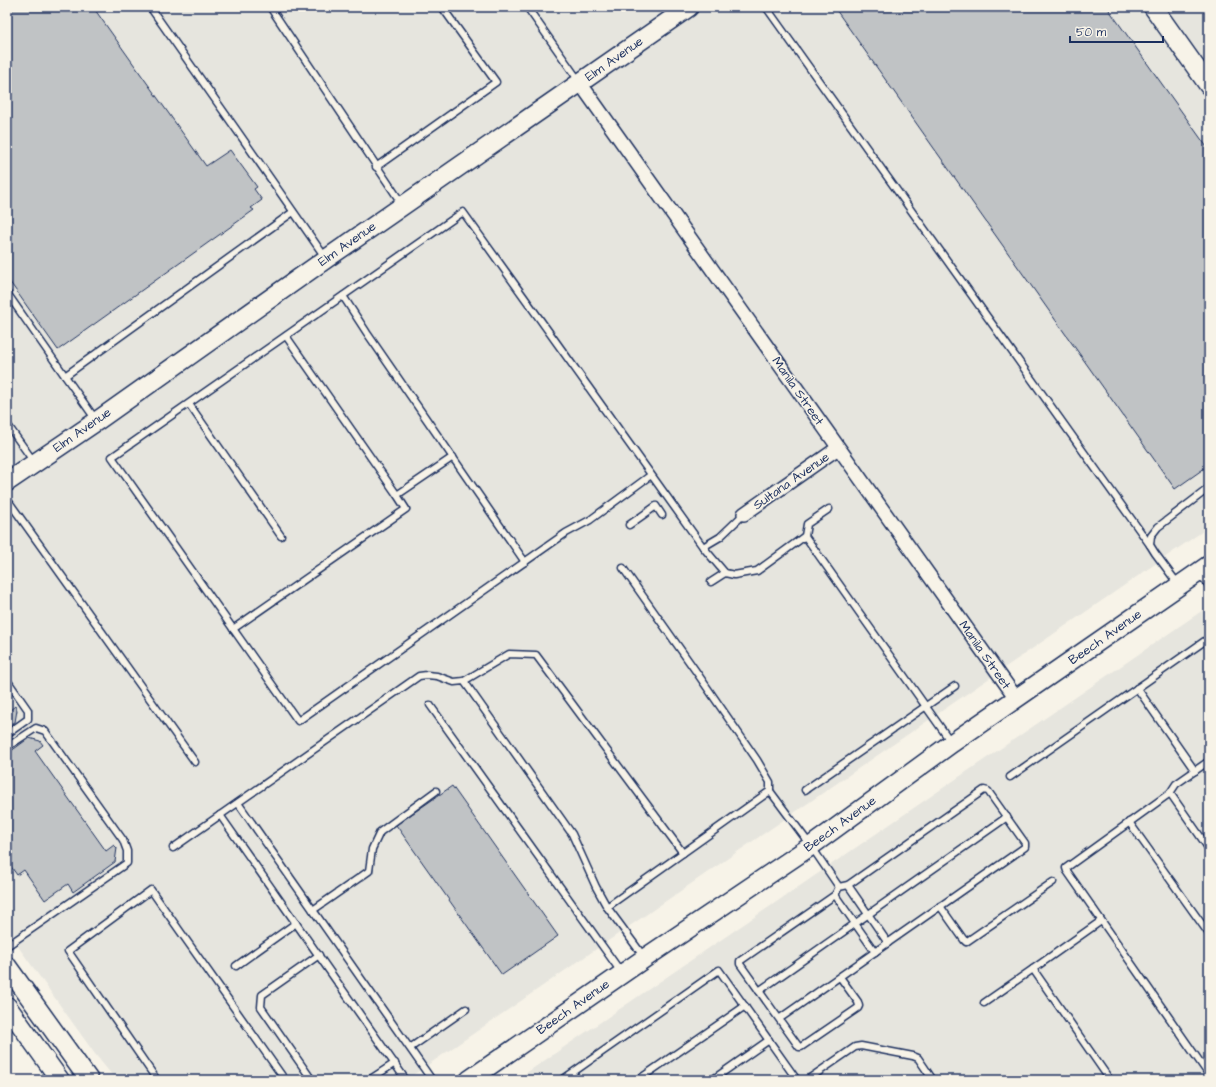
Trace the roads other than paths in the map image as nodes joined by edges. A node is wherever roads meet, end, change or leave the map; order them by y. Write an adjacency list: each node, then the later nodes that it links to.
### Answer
1 (150, 7): 12 (lane)
2 (270, 7): 10 (lane)
3 (442, 7): 10 (lane)
4 (527, 7): 9 (lane)
5 (689, 7): 9 (main road, Elm Avenue)
6 (766, 7): 35 (lane)
7 (1153, 7): 8 (main road)
8 (1205, 77)
9 (580, 83): 11 (main road, Elm Avenue); 21 (street, Manila Street)
10 (376, 167): 11 (lane)
11 (403, 206): 13 (main road, Elm Avenue)
12 (293, 212): 13 (lane); 17 (lane)
13 (326, 259): 19 (main road, Elm Avenue)
14 (7, 293): 17 (lane)
15 (343, 296): 16 (lane); 22 (lane); 24 (lane)
16 (286, 336): 18 (lane); 27 (lane)
17 (65, 376): 19 (lane)
18 (189, 404): 33 (lane); 44 (lane)
19 (96, 421): 23 (main road, Elm Avenue)
20 (7, 424): 23 (lane)
21 (838, 448): 30 (street, Sultana Avenue); 50 (street, Manila Street)
22 (453, 456): 27 (lane); 37 (lane)
23 (35, 463): 25 (main road, Elm Avenue)
24 (651, 475): 36 (lane); 37 (lane)
25 (7, 482)
26 (1209, 488): 35 (lane)
27 (397, 495): 44 (lane)
28 (7, 499): 57 (lane)
29 (829, 509): 34 (lane)
30 (744, 514): 36 (lane)
31 (662, 515): 32 (lane)
32 (629, 525)
33 (281, 536)
34 (805, 536): 40 (lane); 52 (lane)
35 (1150, 545): 42 (lane)
36 (703, 547): 40 (lane)
37 (525, 562): 44 (lane)
38 (622, 568): 62 (lane)
39 (1204, 568): 42 (main road, Beech Avenue); 43 (lane)
40 (725, 573): 41 (lane)
41 (711, 582)
42 (1179, 585): 50 (main road, Beech Avenue)
43 (1209, 586)
44 (233, 629)
45 (1209, 638): 49 (lane)
46 (7, 680): 53 (lane)
47 (464, 681): 64 (lane); 71 (lane); 77 (lane)
48 (955, 686): 52 (lane)
49 (1137, 688): 58 (lane); 59 (lane)
50 (1016, 698): 54 (main road, Beech Avenue)
51 (430, 705): 92 (lane)
52 (926, 705): 54 (lane); 60 (lane)
53 (7, 734)
54 (952, 743): 68 (main road, Beech Avenue)
55 (7, 747): 85 (lane)
56 (1209, 761): 58 (lane)
57 (195, 762)
58 (1195, 771): 63 (lane)
59 (1010, 777)
60 (805, 790)
61 (436, 791): 78 (lane)
62 (770, 791): 68 (lane); 71 (lane)
63 (1170, 793): 67 (lane); 70 (lane)
64 (238, 803): 65 (lane); 78 (lane)
65 (220, 816): 69 (lane); 81 (lane)
66 (1007, 817): 73 (lane); 76 (lane); 79 (lane)
67 (1129, 822): 80 (lane); 83 (lane)
68 (811, 846): 74 (lane); 88 (main road, Beech Avenue)
69 (173, 848)
70 (1209, 849)
71 (683, 853): 77 (lane)
72 (1053, 882): 76 (lane)
73 (848, 885): 74 (lane); 79 (lane)
74 (839, 888): 75 (lane)
75 (835, 895): 82 (lane); 94 (lane)
76 (940, 906): 84 (lane)
77 (607, 907): 88 (lane)
78 (313, 910): 101 (lane)
79 (869, 914): 82 (lane); 84 (lane)
80 (1101, 921): 91 (lane); 103 (lane)
81 (296, 923): 87 (lane); 90 (lane)
82 (855, 923): 86 (lane); 94 (lane)
83 (1209, 934)
84 (888, 943): 86 (lane)
85 (7, 946)
86 (875, 952): 93 (lane)
87 (319, 955): 102 (lane); 108 (lane)
88 (645, 958): 92 (main road, Beech Avenue)
89 (7, 966): 105 (main road)
90 (236, 966)
91 (1033, 969): 95 (lane); 119 (lane)
92 (622, 973): 112 (main road, Beech Avenue)
93 (840, 977): 99 (lane); 99 (lane)
94 (759, 991): 99 (lane)
95 (984, 1002)
96 (7, 1006): 104 (main road)
97 (745, 1006): 100 (lane); 113 (lane); 114 (lane)
98 (466, 1009): 101 (lane)
99 (778, 1019)
100 (769, 1040): 115 (lane); 116 (lane)
101 (410, 1048): 111 (lane)
102 (395, 1063): 109 (lane); 110 (lane)
103 (1209, 1075)
104 (60, 1080)
105 (89, 1080)
106 (157, 1080): 107 (lane)
107 (285, 1080)
108 (312, 1080)
109 (369, 1080)
110 (406, 1080)
111 (432, 1080)
112 (469, 1080)
113 (562, 1080)
114 (638, 1080)
115 (712, 1080)
116 (797, 1080)
117 (807, 1080): 118 (lane)
118 (933, 1080)
119 (1110, 1080)

